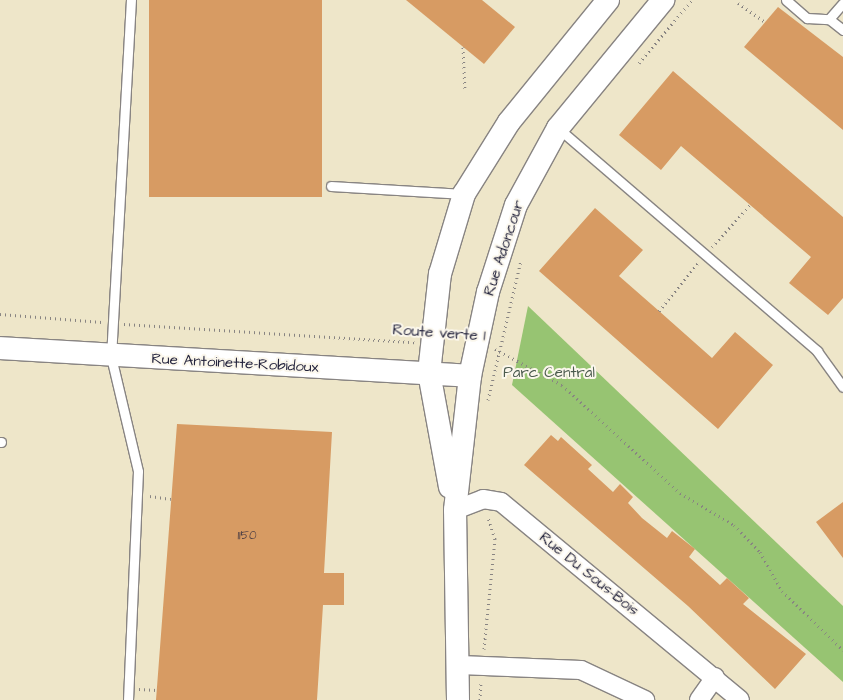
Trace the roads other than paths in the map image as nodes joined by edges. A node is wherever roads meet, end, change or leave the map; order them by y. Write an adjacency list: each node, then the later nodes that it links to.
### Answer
1 (132, 0): 12 (lane)
2 (608, 0): 10 (street, Rue Adoncour)
3 (663, 0): 8 (street, Rue Adoncour)
4 (786, 0): 6 (lane)
5 (843, 3): 6 (lane)
6 (829, 19): 7 (lane)
7 (843, 30)
8 (558, 128): 14 (street, Rue Adoncour); 15 (lane)
9 (331, 186): 10 (lane)
10 (464, 194): 13 (street, Rue Adoncour)
11 (0, 348): 12 (street, Rue Antoinette-Robidoux)
12 (111, 357): 13 (street, Rue Antoinette-Robidoux); 19 (lane)
13 (429, 373): 14 (street, Rue Antoinette-Robidoux); 16 (street, Rue Adoncour)
14 (470, 376): 16 (street, Rue Adoncour)
15 (843, 387)
16 (455, 510): 17 (street, Rue Adoncour); 18 (street, Rue Du Sous-Bois)
17 (460, 665): 20 (street, Rue Adoncour); 21 (street)
18 (715, 677): 22 (street); 23 (street, Rue Du Sous-Bois)
19 (128, 700)
20 (458, 700)
21 (645, 700)
22 (699, 700)
23 (740, 700)

